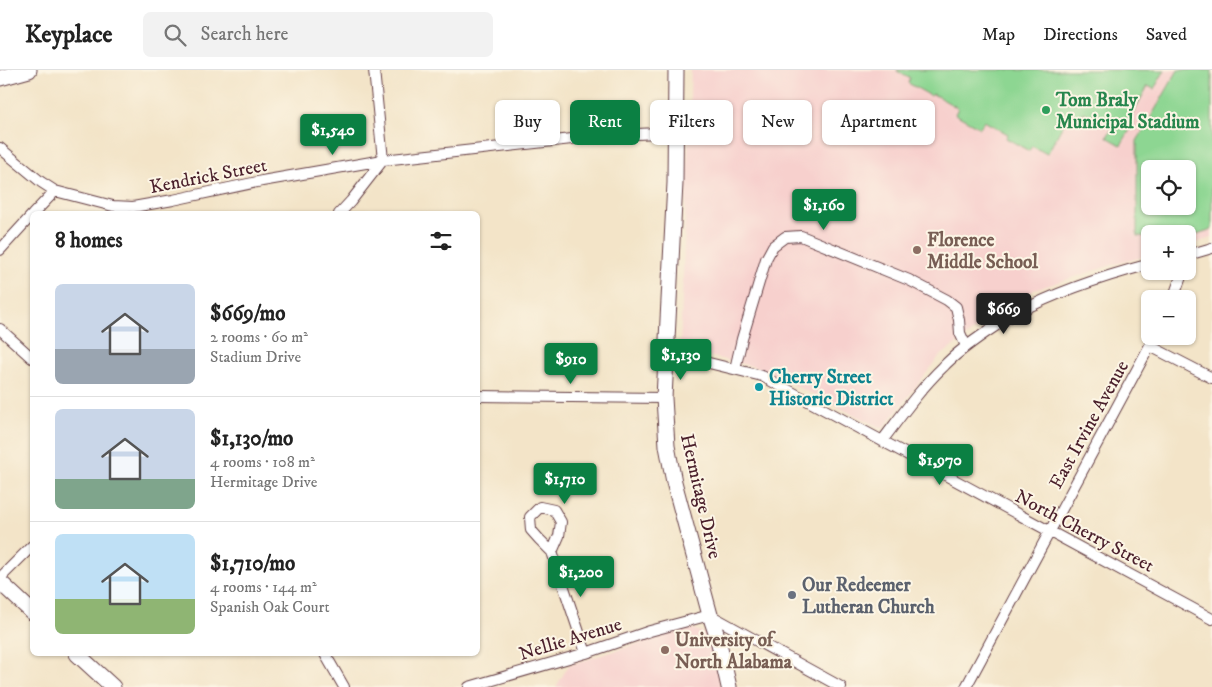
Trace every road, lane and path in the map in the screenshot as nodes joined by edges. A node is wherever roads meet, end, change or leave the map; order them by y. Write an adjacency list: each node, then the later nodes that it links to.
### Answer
1 (29, 70): 4 (street)
2 (374, 70): 9 (street)
3 (676, 70): 5 (street, Hermitage Drive)
4 (0, 78)
5 (676, 100)
6 (650, 133): 9 (street, Kendrick Street)
7 (676, 145): 23 (street, Hermitage Drive)
8 (0, 148): 10 (street, Kendrick Street)
9 (383, 160): 11 (street, Kendrick Street); 13 (street)
10 (55, 191): 11 (street, Kendrick Street); 12 (street)
11 (136, 210)
12 (36, 211)
13 (342, 211)
14 (30, 217): 16 (street)
15 (1212, 248): 17 (street)
16 (0, 250)
17 (1196, 253)
18 (1141, 266): 20 (street)
19 (0, 329): 22 (street)
20 (966, 346): 24 (street); 28 (street)
21 (1150, 346): 25 (street); 29 (street, East Irvine Avenue)
22 (30, 356)
23 (667, 358): 24 (street, North Cherry Street); 27 (street, Hermitage Drive)
24 (735, 369): 28 (street, North Cherry Street)
25 (1212, 378)
26 (480, 396): 27 (street)
27 (664, 398): 35 (street, Hermitage Drive)
28 (882, 441): 29 (street, North Cherry Street)
29 (1050, 531): 36 (street, North Cherry Street); 45 (street, East Irvine Avenue)
30 (30, 548): 32 (street)
31 (552, 552): 37 (street)
32 (0, 578)
33 (0, 582): 34 (street)
34 (30, 610)
35 (710, 615): 37 (street, Nellie Avenue); 43 (street, Hermitage Drive); 44 (street)
36 (1212, 619)
37 (586, 653): 42 (street, Nellie Avenue)
38 (79, 656): 40 (street)
39 (326, 656): 41 (street)
40 (113, 687)
41 (344, 687)
42 (469, 687)
43 (728, 687)
44 (841, 687)
45 (966, 687)

